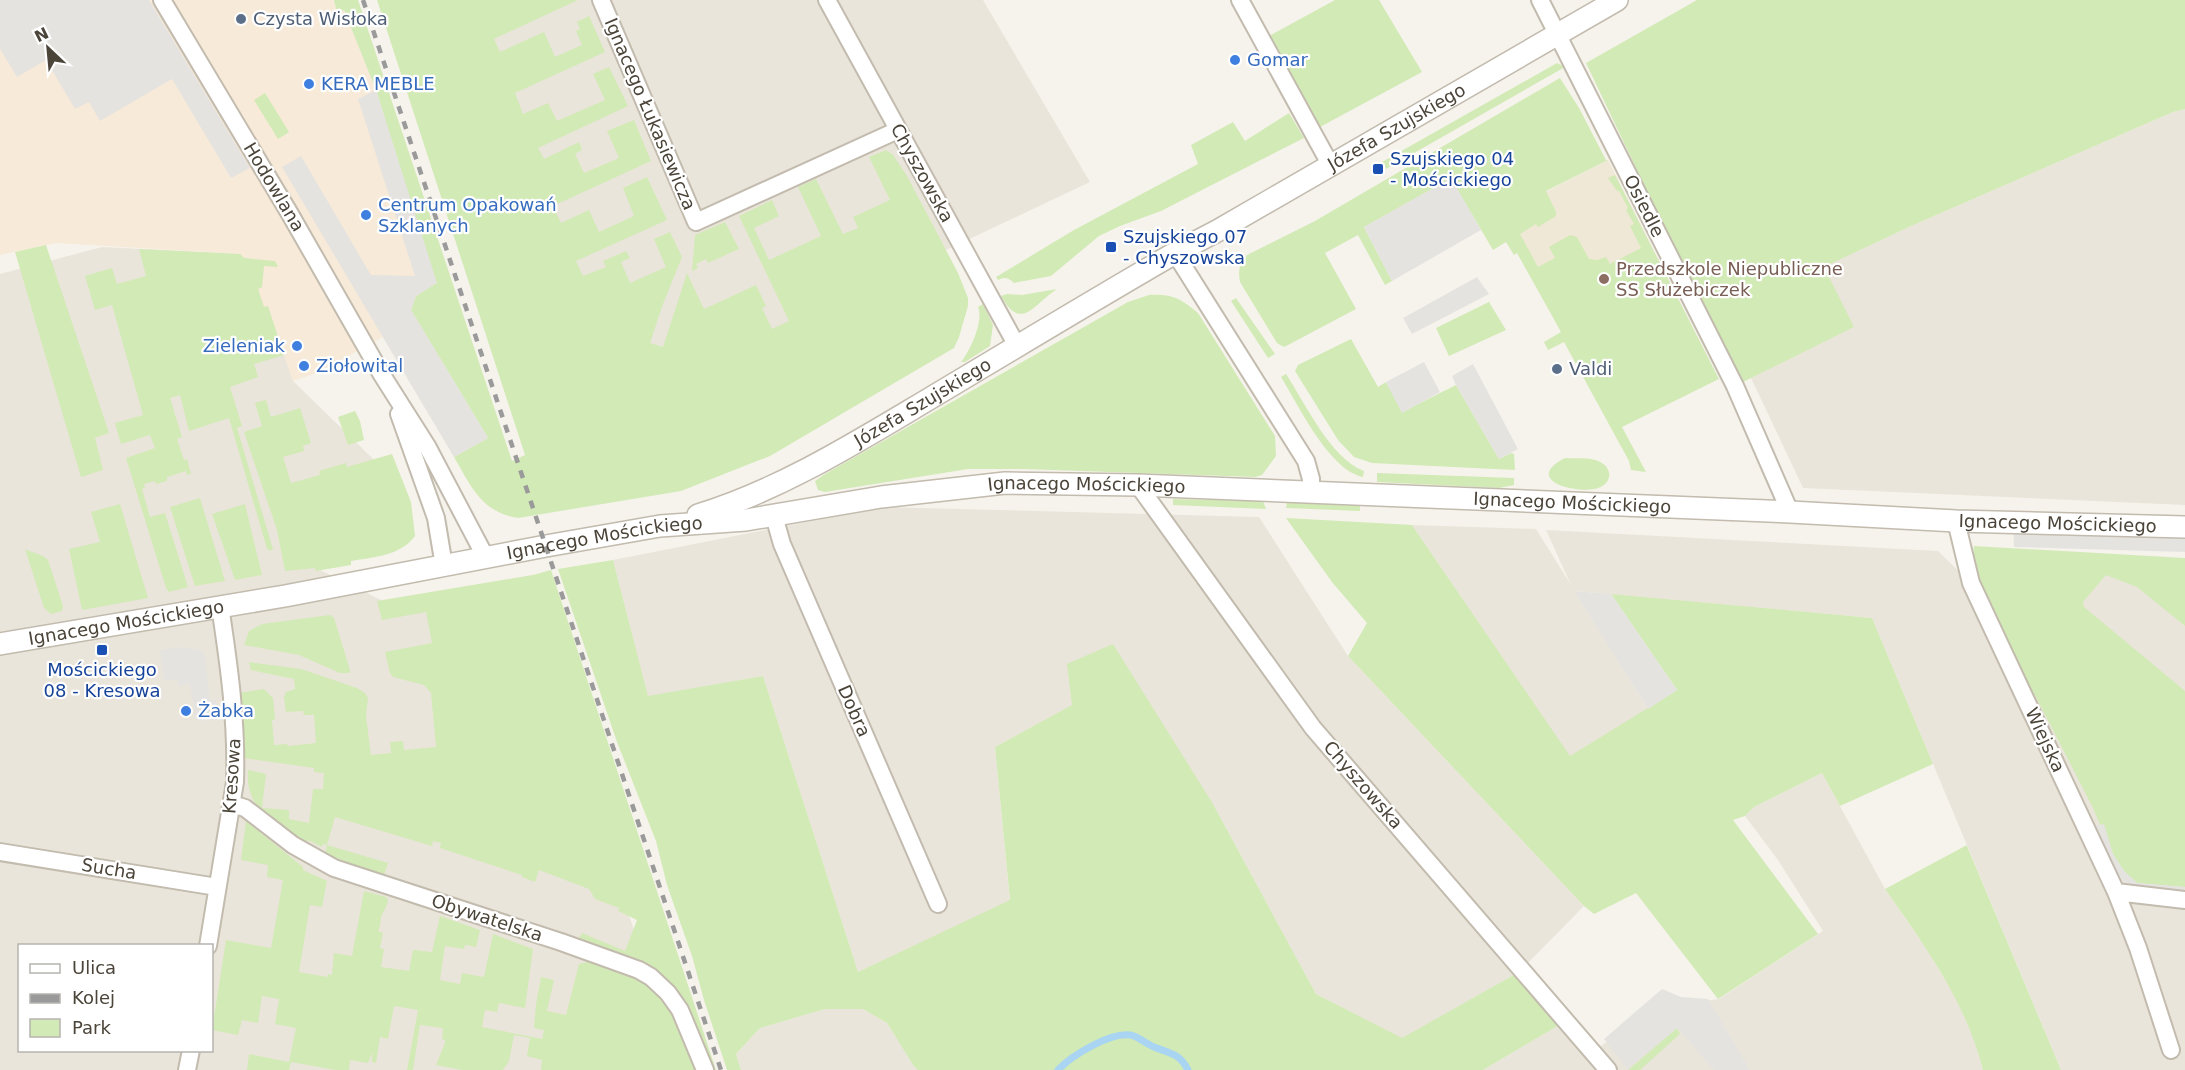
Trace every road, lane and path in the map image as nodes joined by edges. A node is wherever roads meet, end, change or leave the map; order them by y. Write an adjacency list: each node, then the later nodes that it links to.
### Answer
1 (162, 0): 12 (street, Hodowlana)
2 (601, 0): 8 (street, Ignacego Łukasiewicza)
3 (827, 0): 8 (street, Chyszowska)
4 (1240, 0): 9 (street)
5 (1540, 0): 7 (street, Osiedle)
6 (1617, 0): 7 (street, Józefa Szujskiego)
7 (1558, 33): 9 (street, Józefa Szujskiego); 15 (street, Osiedle)
8 (898, 130): 11 (street, Chyszowska)
9 (1330, 164): 10 (street, Józefa Szujskiego)
10 (1175, 253): 11 (street, Józefa Szujskiego); 14 (street)
11 (1017, 346): 18 (street, Józefa Szujskiego)
12 (382, 375): 20 (street, Hodowlana); 21 (street, Hodowlana)
13 (1138, 485): 14 (street, Ignacego Mościckiego); 16 (street, Ignacego Mościckiego); 35 (street, Chyszowska)
14 (1311, 492): 15 (street, Ignacego Mościckiego)
15 (1790, 512): 17 (street, Ignacego Mościckiego)
16 (774, 516): 18 (street, Ignacego Mościckiego); 29 (street, Dobra)
17 (1956, 521): 19 (street, Ignacego Mościckiego); 27 (street, Wiejska)
18 (660, 526): 20 (street, Ignacego Mościckiego)
19 (2185, 527)
20 (486, 558): 21 (street, Ignacego Mościckiego)
21 (444, 566): 22 (street, Ignacego Mościckiego)
22 (220, 606): 23 (street, Ignacego Mościckiego); 24 (street, Kresowa)
23 (0, 644)
24 (232, 804): 26 (street, Kresowa); 34 (street, Obywatelska)
25 (0, 852): 26 (street, Sucha)
26 (217, 887): 30 (street, Kresowa)
27 (2116, 892): 28 (street); 31 (street, Wiejska)
28 (2185, 900)
29 (938, 904)
30 (208, 944)
31 (2171, 1050)
32 (191, 1052): 33 (street)
33 (187, 1070)
34 (705, 1070)
35 (1608, 1070)

